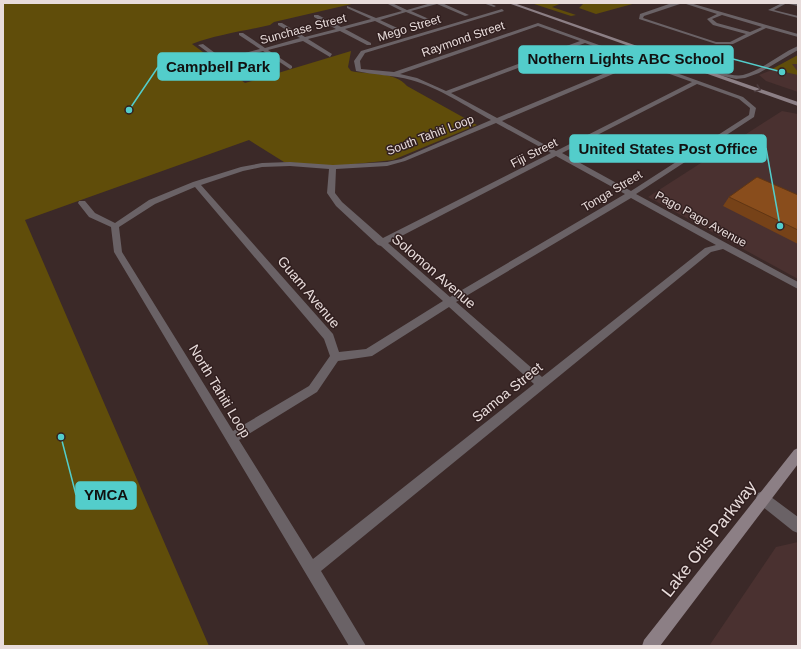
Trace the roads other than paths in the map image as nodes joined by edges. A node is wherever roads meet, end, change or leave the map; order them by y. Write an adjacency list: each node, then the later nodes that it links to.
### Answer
1 (388, 3): 14 (street)
2 (437, 3): 14 (street, Sunchase Street); 16 (street)
3 (485, 3): 11 (street)
4 (510, 3): 35 (main road)
5 (523, 3): 43 (main road)
6 (681, 3): 27 (street)
7 (685, 3): 15 (street)
8 (785, 3): 18 (street)
9 (791, 3): 10 (street)
10 (798, 5)
11 (494, 6)
12 (349, 7): 19 (street)
13 (502, 10): 40 (street, Mego Street)
14 (407, 11): 19 (street, Sunchase Street); 21 (street)
15 (721, 14): 23 (street); 27 (street)
16 (467, 15)
17 (316, 16): 24 (street)
18 (798, 17)
19 (375, 20): 24 (street, Sunchase Street); 25 (street)
20 (280, 24): 29 (street)
21 (436, 24)
22 (538, 24): 30 (street, Tonga Street); 41 (street, Raymond Street)
23 (765, 27): 27 (street); 28 (street)
24 (341, 29): 29 (street, Sunchase Street); 31 (street)
25 (404, 33)
26 (241, 34): 34 (street)
27 (750, 34)
28 (798, 36)
29 (304, 39): 34 (street, Sunchase Street); 36 (street)
30 (585, 41): 38 (street, Tonga Street); 45 (street)
31 (369, 44)
32 (201, 45): 37 (street)
33 (798, 48): 43 (street)
34 (264, 49): 37 (street, Sunchase Street); 39 (street)
35 (645, 50): 43 (street); 47 (main road, one-way to 47)
36 (330, 55)
37 (222, 61): 42 (street)
38 (638, 61): 44 (street, Tonga Street); 48 (street, South Tahiti Loop)
39 (290, 67)
40 (358, 70): 41 (street, Pago Pago Avenue)
41 (394, 74): 45 (street, Pago Pago Avenue)
42 (245, 78)
43 (742, 78): 46 (main road)
44 (696, 82): 49 (street, Fiji Street); 52 (street, Tonga Street)
45 (446, 93): 48 (street, Pago Pago Avenue)
46 (798, 97)
47 (798, 104)
48 (494, 121): 49 (street, Pago Pago Avenue); 50 (street, South Tahiti Loop)
49 (557, 154): 52 (street, Pago Pago Avenue); 55 (street, Fiji Street)
50 (333, 167): 51 (street, South Tahiti Loop); 55 (street, Solomon Avenue)
51 (196, 184): 54 (street); 59 (street, Guam Avenue)
52 (631, 194): 56 (street, Pago Pago Avenue); 58 (street, Tonga Street)
53 (82, 203): 54 (street)
54 (115, 226): 61 (street, North Tahiti Loop)
55 (381, 243): 58 (street, Solomon Avenue)
56 (725, 246): 57 (street, Pago Pago Avenue); 60 (street, Samoa Street)
57 (798, 286)
58 (449, 302): 59 (street, Tonga Street); 60 (street, Solomon Avenue)
59 (335, 357): 61 (street)
60 (542, 384): 65 (street, Samoa Street)
61 (231, 438): 65 (street, North Tahiti Loop)
62 (798, 454): 63 (main road, Lake Otis Parkway)
63 (763, 498): 64 (street); 67 (main road, Lake Otis Parkway)
64 (798, 526)
65 (312, 569): 66 (street, North Tahiti Loop)
66 (358, 646)
67 (650, 646)

